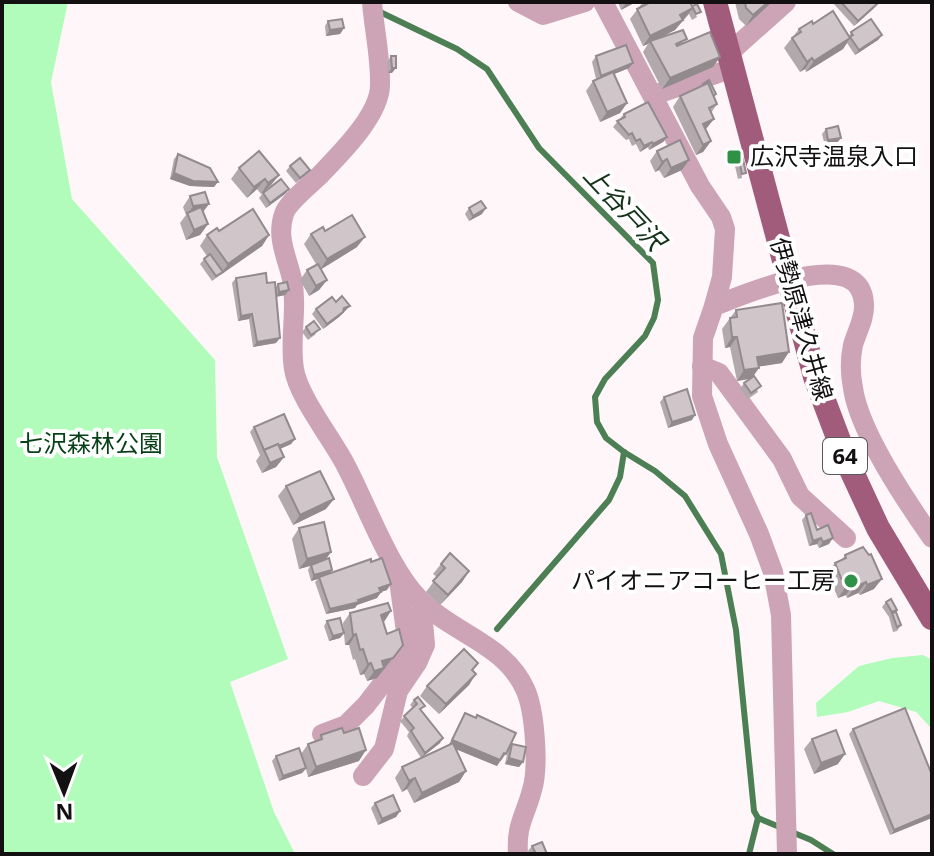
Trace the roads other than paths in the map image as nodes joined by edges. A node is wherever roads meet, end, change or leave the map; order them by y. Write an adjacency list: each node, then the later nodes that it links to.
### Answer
1 (372, 2): 14 (street)
2 (518, 2): 3 (street)
3 (585, 2)
4 (603, 2): 8 (street)
5 (715, 2): 7 (main road, 伊勢原津久井線 / 64)
6 (786, 2): 7 (street)
7 (731, 61): 8 (street); 9 (main road, 伊勢原津久井線 / 64)
8 (654, 95): 10 (street)
9 (790, 281): 10 (street); 13 (street); 16 (main road, 伊勢原津久井線 / 64)
10 (714, 306): 11 (street)
11 (702, 366): 12 (street); 20 (street)
12 (846, 538)
13 (932, 538)
14 (397, 569): 15 (street); 17 (street)
15 (425, 605): 18 (street); 19 (street)
16 (932, 618)
17 (322, 734)
18 (363, 776)
19 (518, 854)
20 (787, 854)

